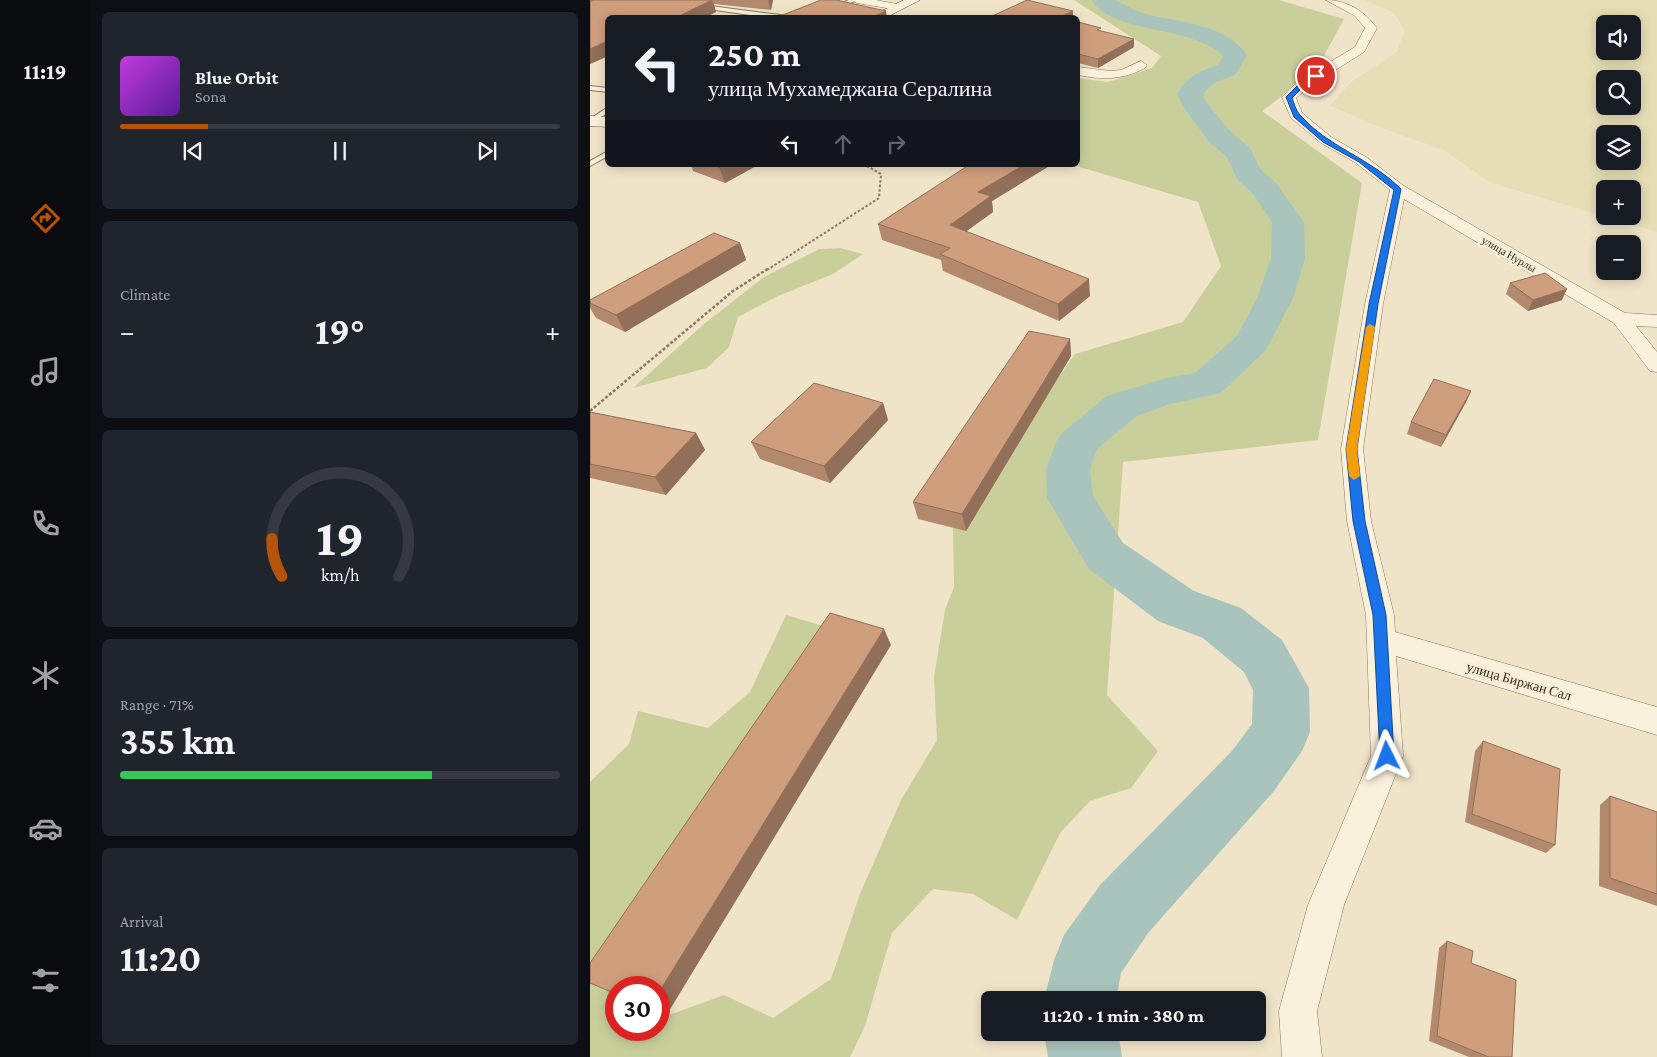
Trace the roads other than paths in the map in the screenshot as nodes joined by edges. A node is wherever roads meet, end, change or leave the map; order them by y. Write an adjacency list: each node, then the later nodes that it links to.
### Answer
1 (856, 0): 5 (street); 7 (lane)
2 (914, 0): 5 (street)
3 (1331, 0): 18 (street, улица Нурлы)
4 (703, 6): 6 (lane)
5 (897, 12): 8 (street)
6 (767, 15)
7 (818, 15)
8 (882, 15)
9 (1141, 65): 10 (street)
10 (1080, 71)
11 (590, 88): 12 (lane)
12 (605, 90)
13 (605, 111): 14 (lane)
14 (591, 121): 15 (street)
15 (605, 122)
16 (605, 155): 17 (lane)
17 (590, 164)
18 (1398, 189): 19 (street, улица Нурлы); 22 (street)
19 (1621, 319): 20 (street, улица Нурлы); 21 (street, улица Нурлы)
20 (1657, 321)
21 (1657, 366)
22 (1381, 640): 23 (street, улица Биржан Сал); 24 (street)
23 (1657, 721)
24 (1302, 1057)

